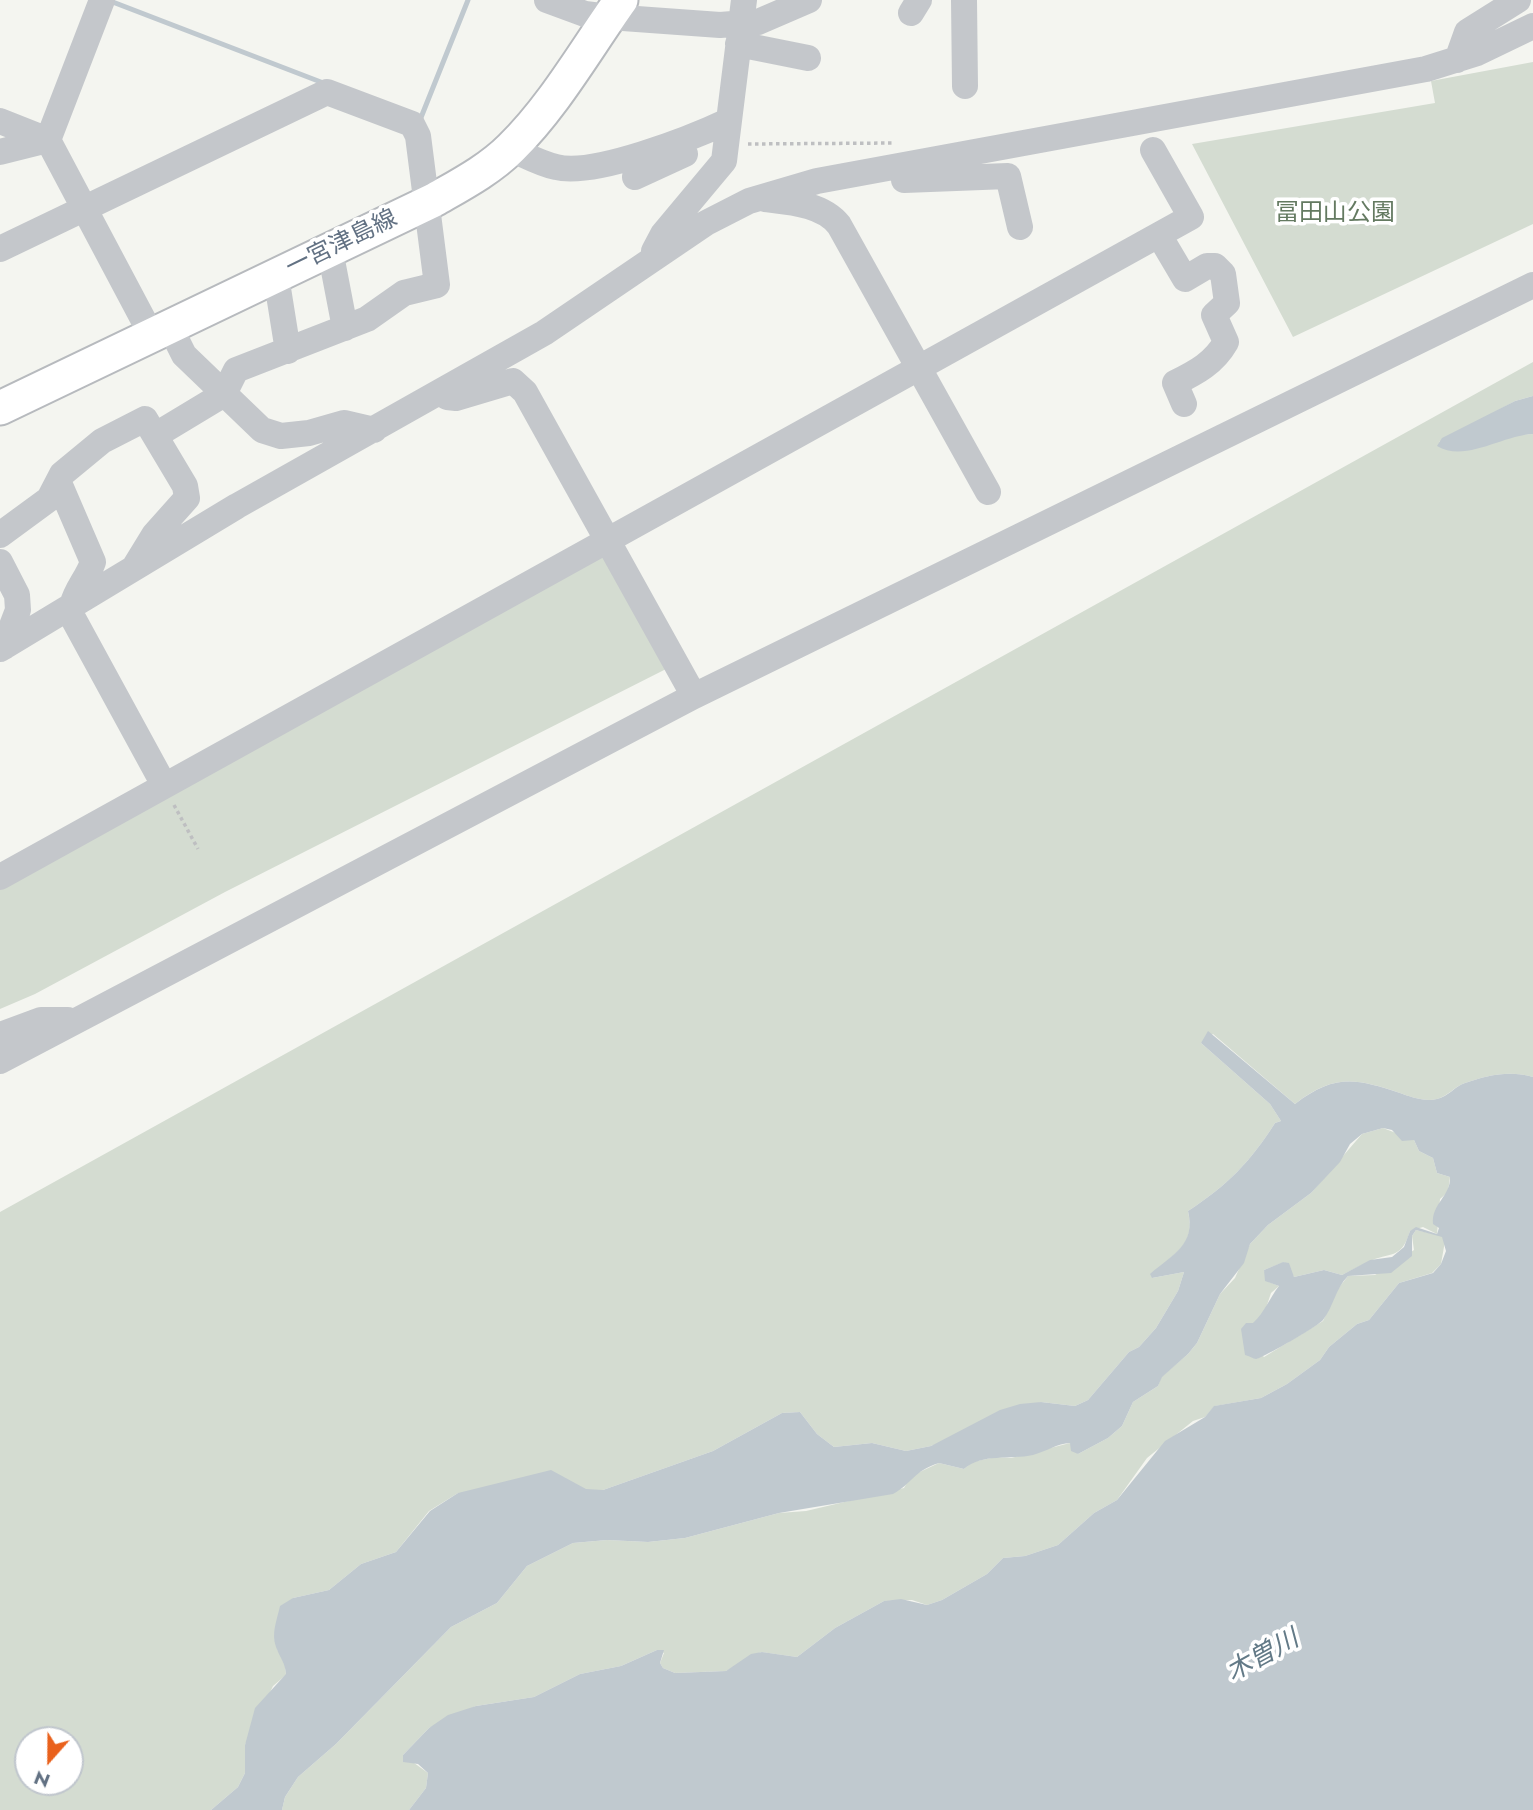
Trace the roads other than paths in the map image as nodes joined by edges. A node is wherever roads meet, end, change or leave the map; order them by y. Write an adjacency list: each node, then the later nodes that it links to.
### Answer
1 (102, 0): 14 (street)
2 (547, 0): 6 (street)
3 (808, 0): 7 (street)
4 (964, 0): 11 (street)
5 (1518, 0): 9 (street)
6 (615, 9): 7 (street); 15 (main road, 一宮津島線)
7 (741, 23): 10 (street); 13 (street)
8 (1533, 26): 9 (street)
9 (1457, 60): 18 (street)
10 (800, 63)
11 (965, 86)
12 (0, 121): 14 (street)
13 (727, 132): 15 (street); 19 (street); 27 (street)
14 (48, 140): 17 (street); 22 (street)
15 (510, 149): 21 (main road, 一宮津島線)
16 (1153, 150): 24 (street)
17 (0, 152)
18 (859, 174): 20 (street); 23 (street)
19 (635, 177)
20 (758, 198): 27 (street); 33 (street)
21 (427, 203): 22 (street); 26 (main road, 一宮津島線); 30 (street)
22 (84, 209): 25 (street); 31 (street)
23 (1020, 227)
24 (1159, 235): 33 (street); 36 (street)
25 (0, 249)
26 (330, 250): 28 (main road, 一宮津島線); 30 (street)
27 (650, 259): 35 (street)
28 (276, 276): 31 (main road, 一宮津島線); 32 (street)
29 (1533, 285): 48 (street)
30 (345, 328): 32 (street)
31 (161, 332): 34 (street); 37 (main road, 一宮津島線)
32 (278, 341): 34 (street)
33 (918, 366): 41 (street); 43 (street)
34 (224, 394): 38 (street); 39 (street)
35 (435, 396): 38 (street); 43 (street)
36 (1184, 404)
37 (0, 408)
38 (374, 430): 45 (street)
39 (156, 435): 40 (street); 45 (street)
40 (60, 483): 42 (street); 46 (street)
41 (988, 492)
42 (0, 535)
43 (607, 540): 48 (street); 49 (street)
44 (0, 562): 47 (street)
45 (134, 569): 46 (street)
46 (70, 608): 47 (street); 49 (street)
47 (2, 648)
48 (694, 696): 51 (street)
49 (164, 785): 50 (street)
50 (0, 877)
51 (76, 1020): 52 (street); 53 (street)
52 (0, 1035)
53 (0, 1061)

